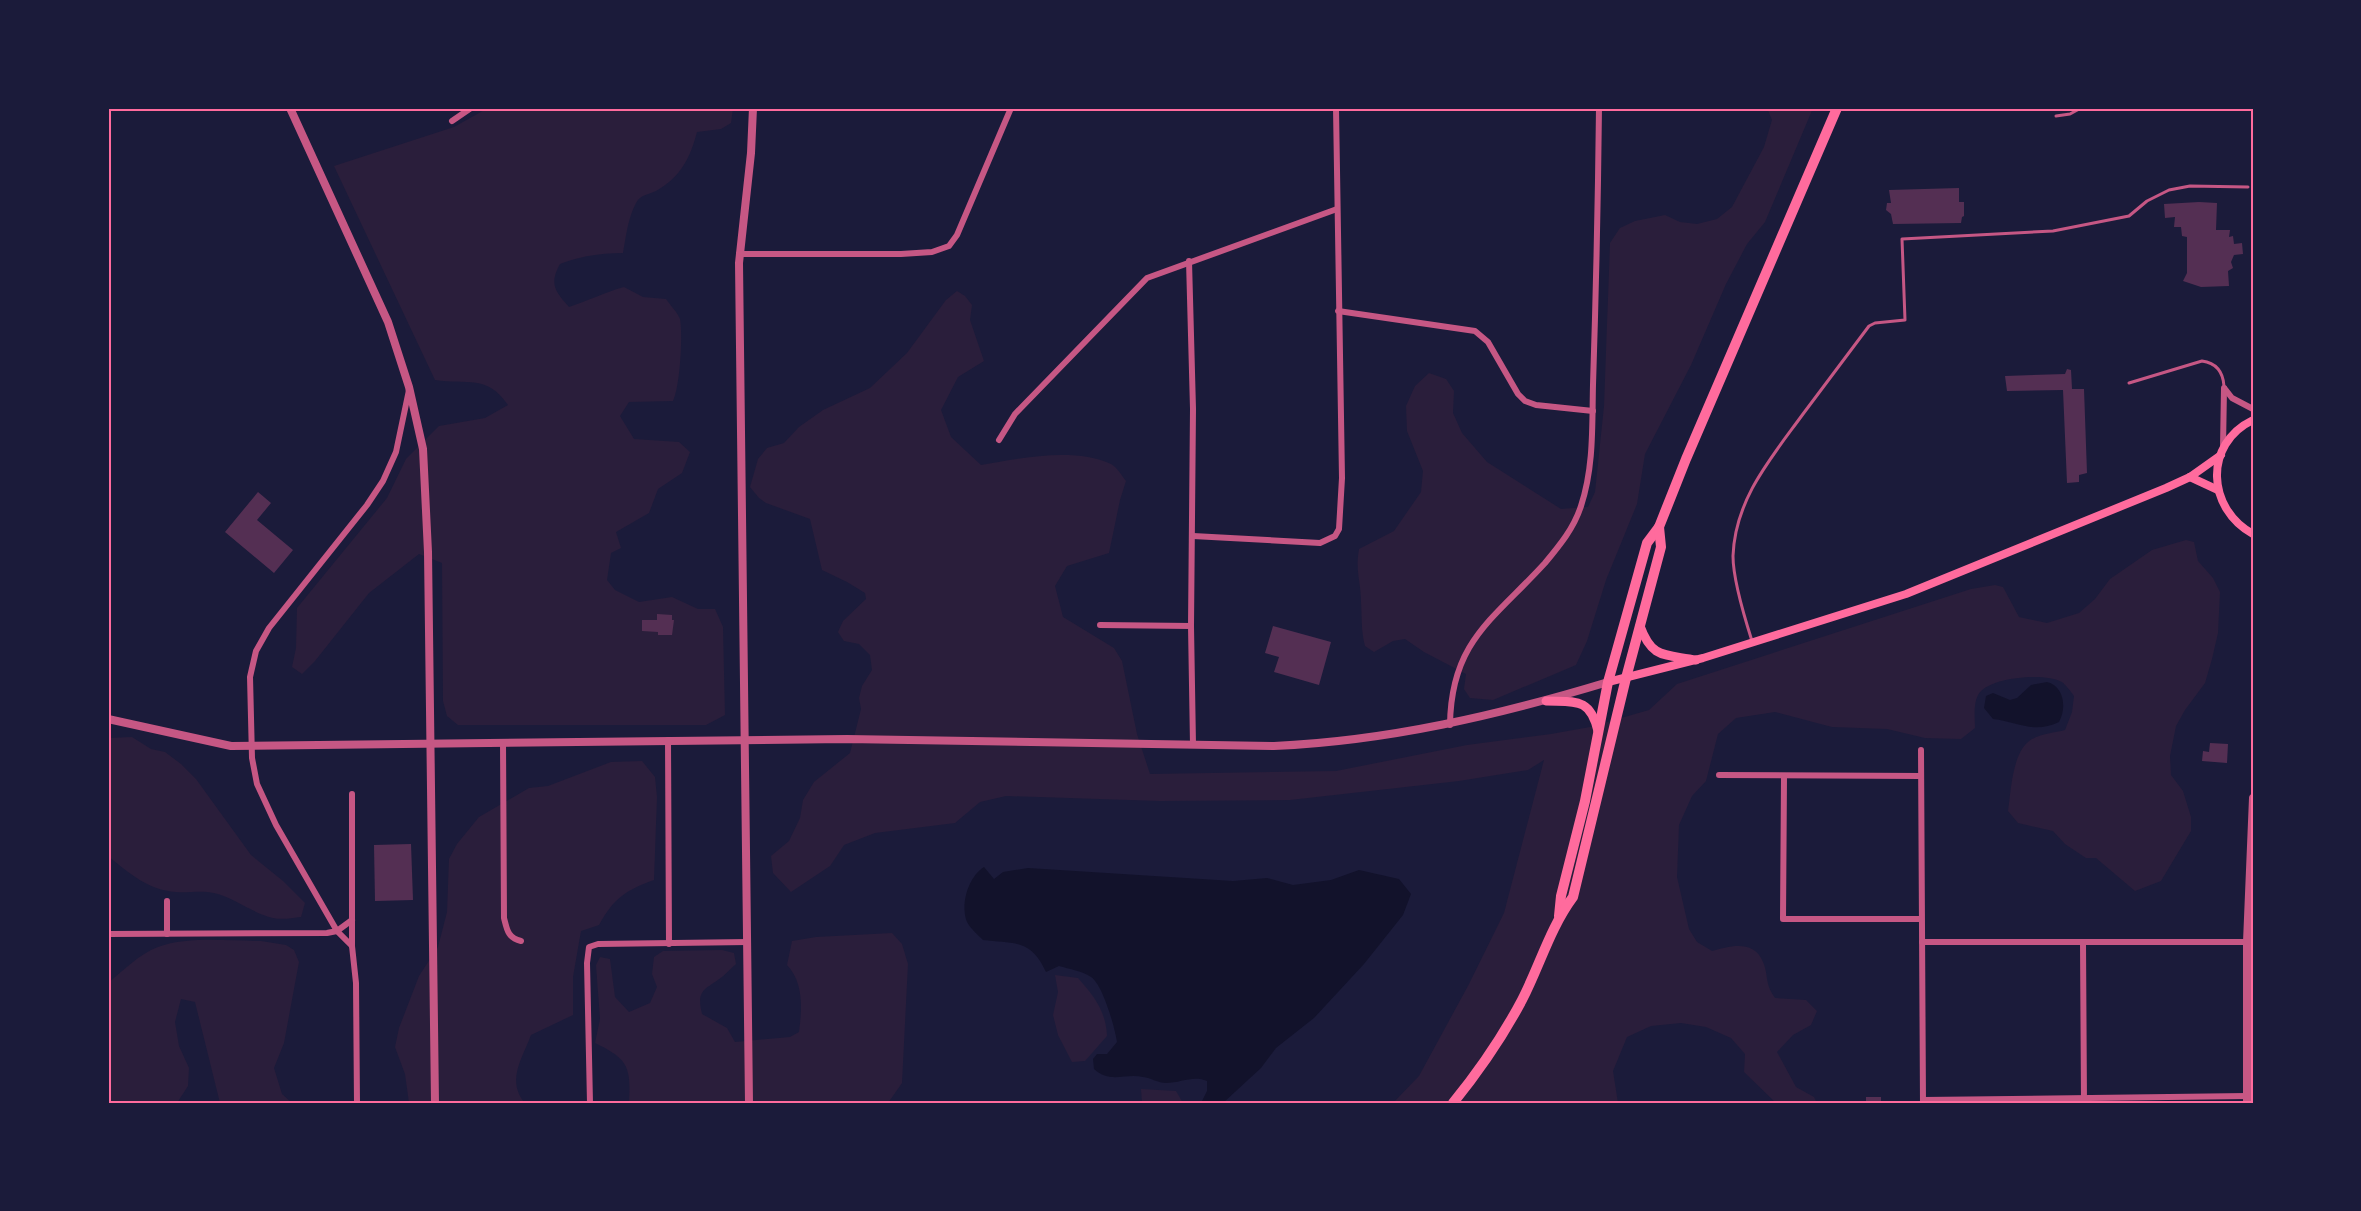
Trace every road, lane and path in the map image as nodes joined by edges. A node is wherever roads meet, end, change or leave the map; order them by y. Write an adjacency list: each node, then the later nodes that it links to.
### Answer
1 (290, 108): 17 (street)
2 (471, 108): 10 (street)
3 (753, 108): 13 (street)
4 (1011, 108): 13 (street)
5 (1336, 108): 12 (street)
6 (1599, 108): 20 (street)
7 (1837, 108): 26 (highway)
8 (2081, 108): 9 (lane)
9 (2056, 116)
10 (452, 121)
11 (2248, 187): 32 (lane)
12 (1337, 209): 14 (street); 15 (street)
13 (740, 254): 40 (street)
14 (1190, 261): 22 (street); 28 (street)
15 (1338, 311): 20 (street); 28 (street)
16 (2129, 383): 18 (lane)
17 (410, 387): 43 (street); 44 (street)
18 (2224, 388): 19 (street); 23 (street)
19 (2253, 409)
20 (1593, 411): 38 (street)
21 (2253, 420): 23 (main road)
22 (999, 440)
23 (2222, 453): 24 (main road); 25 (main road)
24 (2190, 477): 25 (main road); 32 (main road)
25 (2218, 490): 27 (main road)
26 (1659, 527): 31 (highway); 35 (highway)
27 (2253, 534)
28 (1193, 537): 30 (street)
29 (1100, 625): 30 (street)
30 (1191, 626): 45 (street)
31 (1640, 626): 33 (main road); 34 (highway)
32 (1752, 642): 33 (main road)
33 (1696, 660): 34 (main road)
34 (1626, 678): 35 (main road); 53 (highway)
35 (1608, 682): 36 (street); 39 (highway)
36 (1546, 701): 38 (street); 39 (main road)
37 (108, 719): 44 (street)
38 (1450, 724): 45 (street)
39 (1598, 733): 53 (highway)
40 (745, 739): 41 (street); 45 (street); 60 (street)
41 (668, 740): 42 (street); 64 (street)
42 (503, 742): 43 (street); 59 (street)
43 (430, 743): 44 (street); 72 (street)
44 (252, 745): 56 (street)
45 (1192, 745)
46 (1921, 750): 48 (street)
47 (1719, 775): 49 (street)
48 (1921, 776): 49 (street); 54 (street)
49 (1784, 777): 54 (street)
50 (352, 794): 55 (street)
51 (2253, 798): 62 (street)
52 (167, 901): 58 (street)
53 (1559, 916): 75 (highway)
54 (1921, 919): 61 (street)
55 (352, 920): 56 (street); 65 (street)
56 (338, 931): 58 (street); 65 (street)
57 (108, 934): 58 (street)
58 (167, 934)
59 (521, 941)
60 (748, 942): 64 (street); 74 (street)
61 (1922, 942): 63 (street); 70 (street)
62 (2247, 942): 63 (street); 66 (street)
63 (2083, 943): 69 (street)
64 (669, 944): 73 (street)
65 (352, 946): 71 (street)
66 (2250, 958): 67 (street)
67 (2250, 1028): 68 (street)
68 (2247, 1100): 69 (street)
69 (2084, 1101): 70 (street)
70 (1923, 1102)
71 (357, 1103)
72 (435, 1103)
73 (590, 1103)
74 (748, 1103)
75 (1453, 1103)

